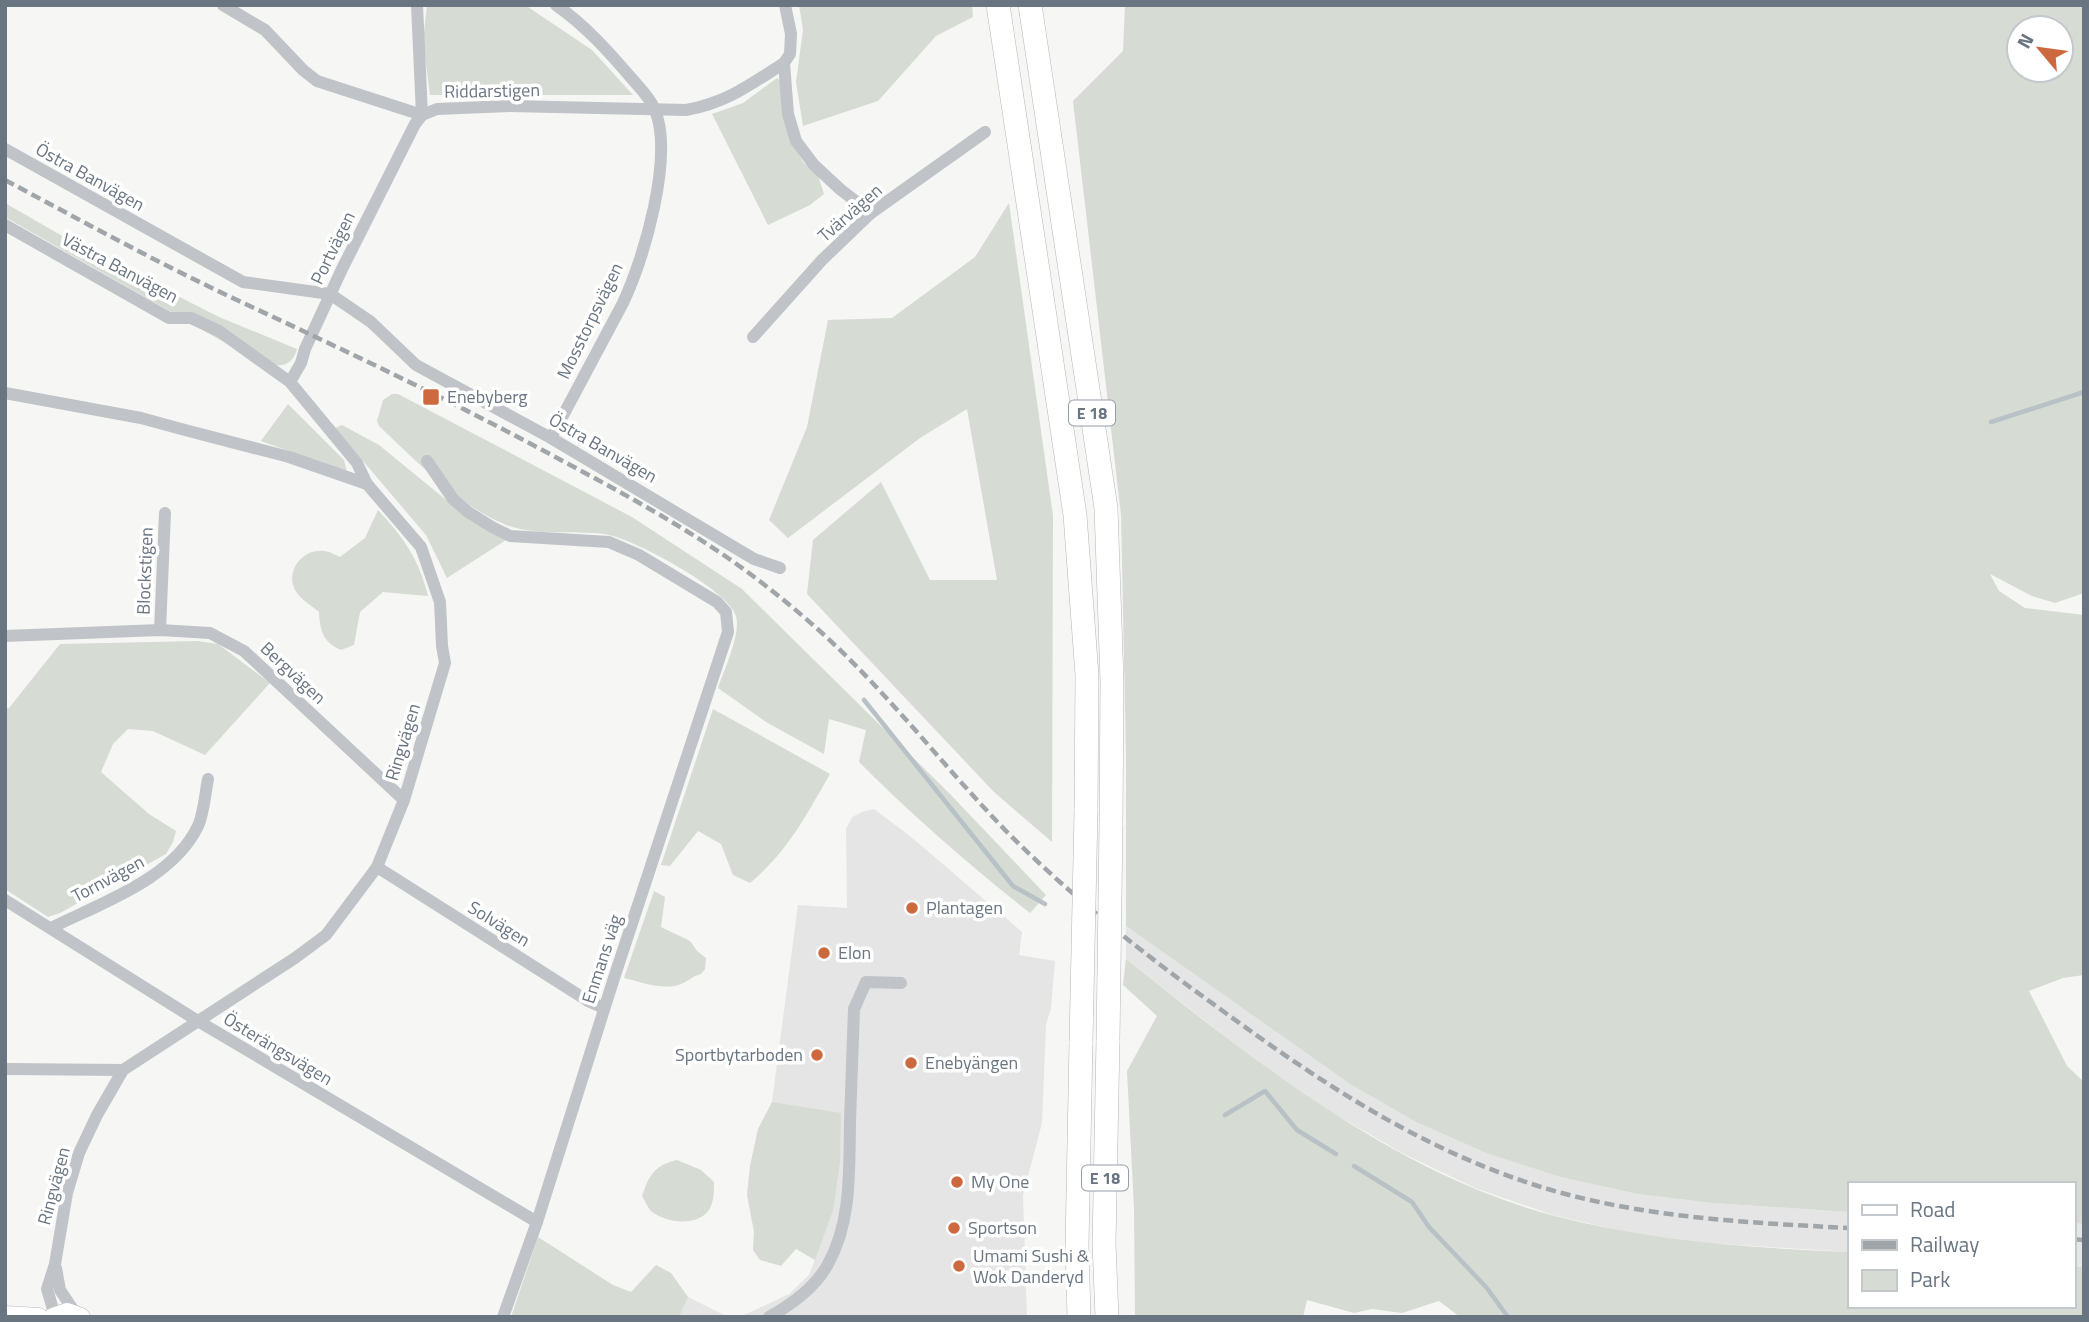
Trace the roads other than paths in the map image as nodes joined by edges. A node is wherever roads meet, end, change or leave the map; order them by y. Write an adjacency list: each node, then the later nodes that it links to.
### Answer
1 (223, 5): 9 (street, Riddarstigen)
2 (417, 5): 9 (street)
3 (556, 5): 8 (street, Mosstorpsvägen)
4 (785, 5): 7 (street)
5 (998, 5): 42 (highway, E 18, bridge)
6 (1030, 5): 43 (highway, E 18, bridge)
7 (784, 63): 8 (street, Riddarstigen); 12 (street)
8 (655, 108): 9 (street, Riddarstigen); 18 (street, Mosstorpsvägen)
9 (422, 115): 14 (street, Portvägen)
10 (985, 132): 12 (street, Tvärvägen)
11 (5, 149): 14 (street, Östra Banvägen)
12 (871, 213): 15 (street, Tvärvägen)
13 (5, 225): 16 (street, Västra Banvägen)
14 (330, 294): 16 (street, Portvägen); 18 (street, Östra Banvägen)
15 (753, 337)
16 (290, 382): 20 (street)
17 (5, 393): 20 (street)
18 (551, 438): 22 (street, Östra Banvägen)
19 (427, 461): 31 (street, Enmans väg)
20 (367, 484): 26 (street, Ringvägen)
21 (165, 513): 23 (street, Blockstigen)
22 (780, 568)
23 (160, 630): 24 (street, Bergvägen); 26 (street, Bergvägen)
24 (5, 636)
25 (208, 779): 29 (street, Tornvägen)
26 (404, 800): 27 (street, Ringvägen)
27 (377, 867): 31 (street, Solvägen); 32 (street, Ringvägen)
28 (5, 900): 29 (street, Österängsvägen)
29 (51, 928): 32 (street, Österängsvägen)
30 (901, 983): 41 (street)
31 (604, 1008): 35 (street, Enmans väg)
32 (198, 1021): 34 (street, Ringvägen); 35 (street, Österängsvägen)
33 (5, 1069): 34 (street)
34 (123, 1070): 36 (street, Ringvägen)
35 (537, 1222): 40 (street, Enmans väg)
36 (55, 1264): 38 (street, Ringvägen); 39 (street, Ringvägen)
37 (5, 1315): 39 (main road)
38 (78, 1315): 39 (main road)
39 (49, 1316)
40 (503, 1317)
41 (769, 1317)
42 (1079, 1317)
43 (1107, 1317)

